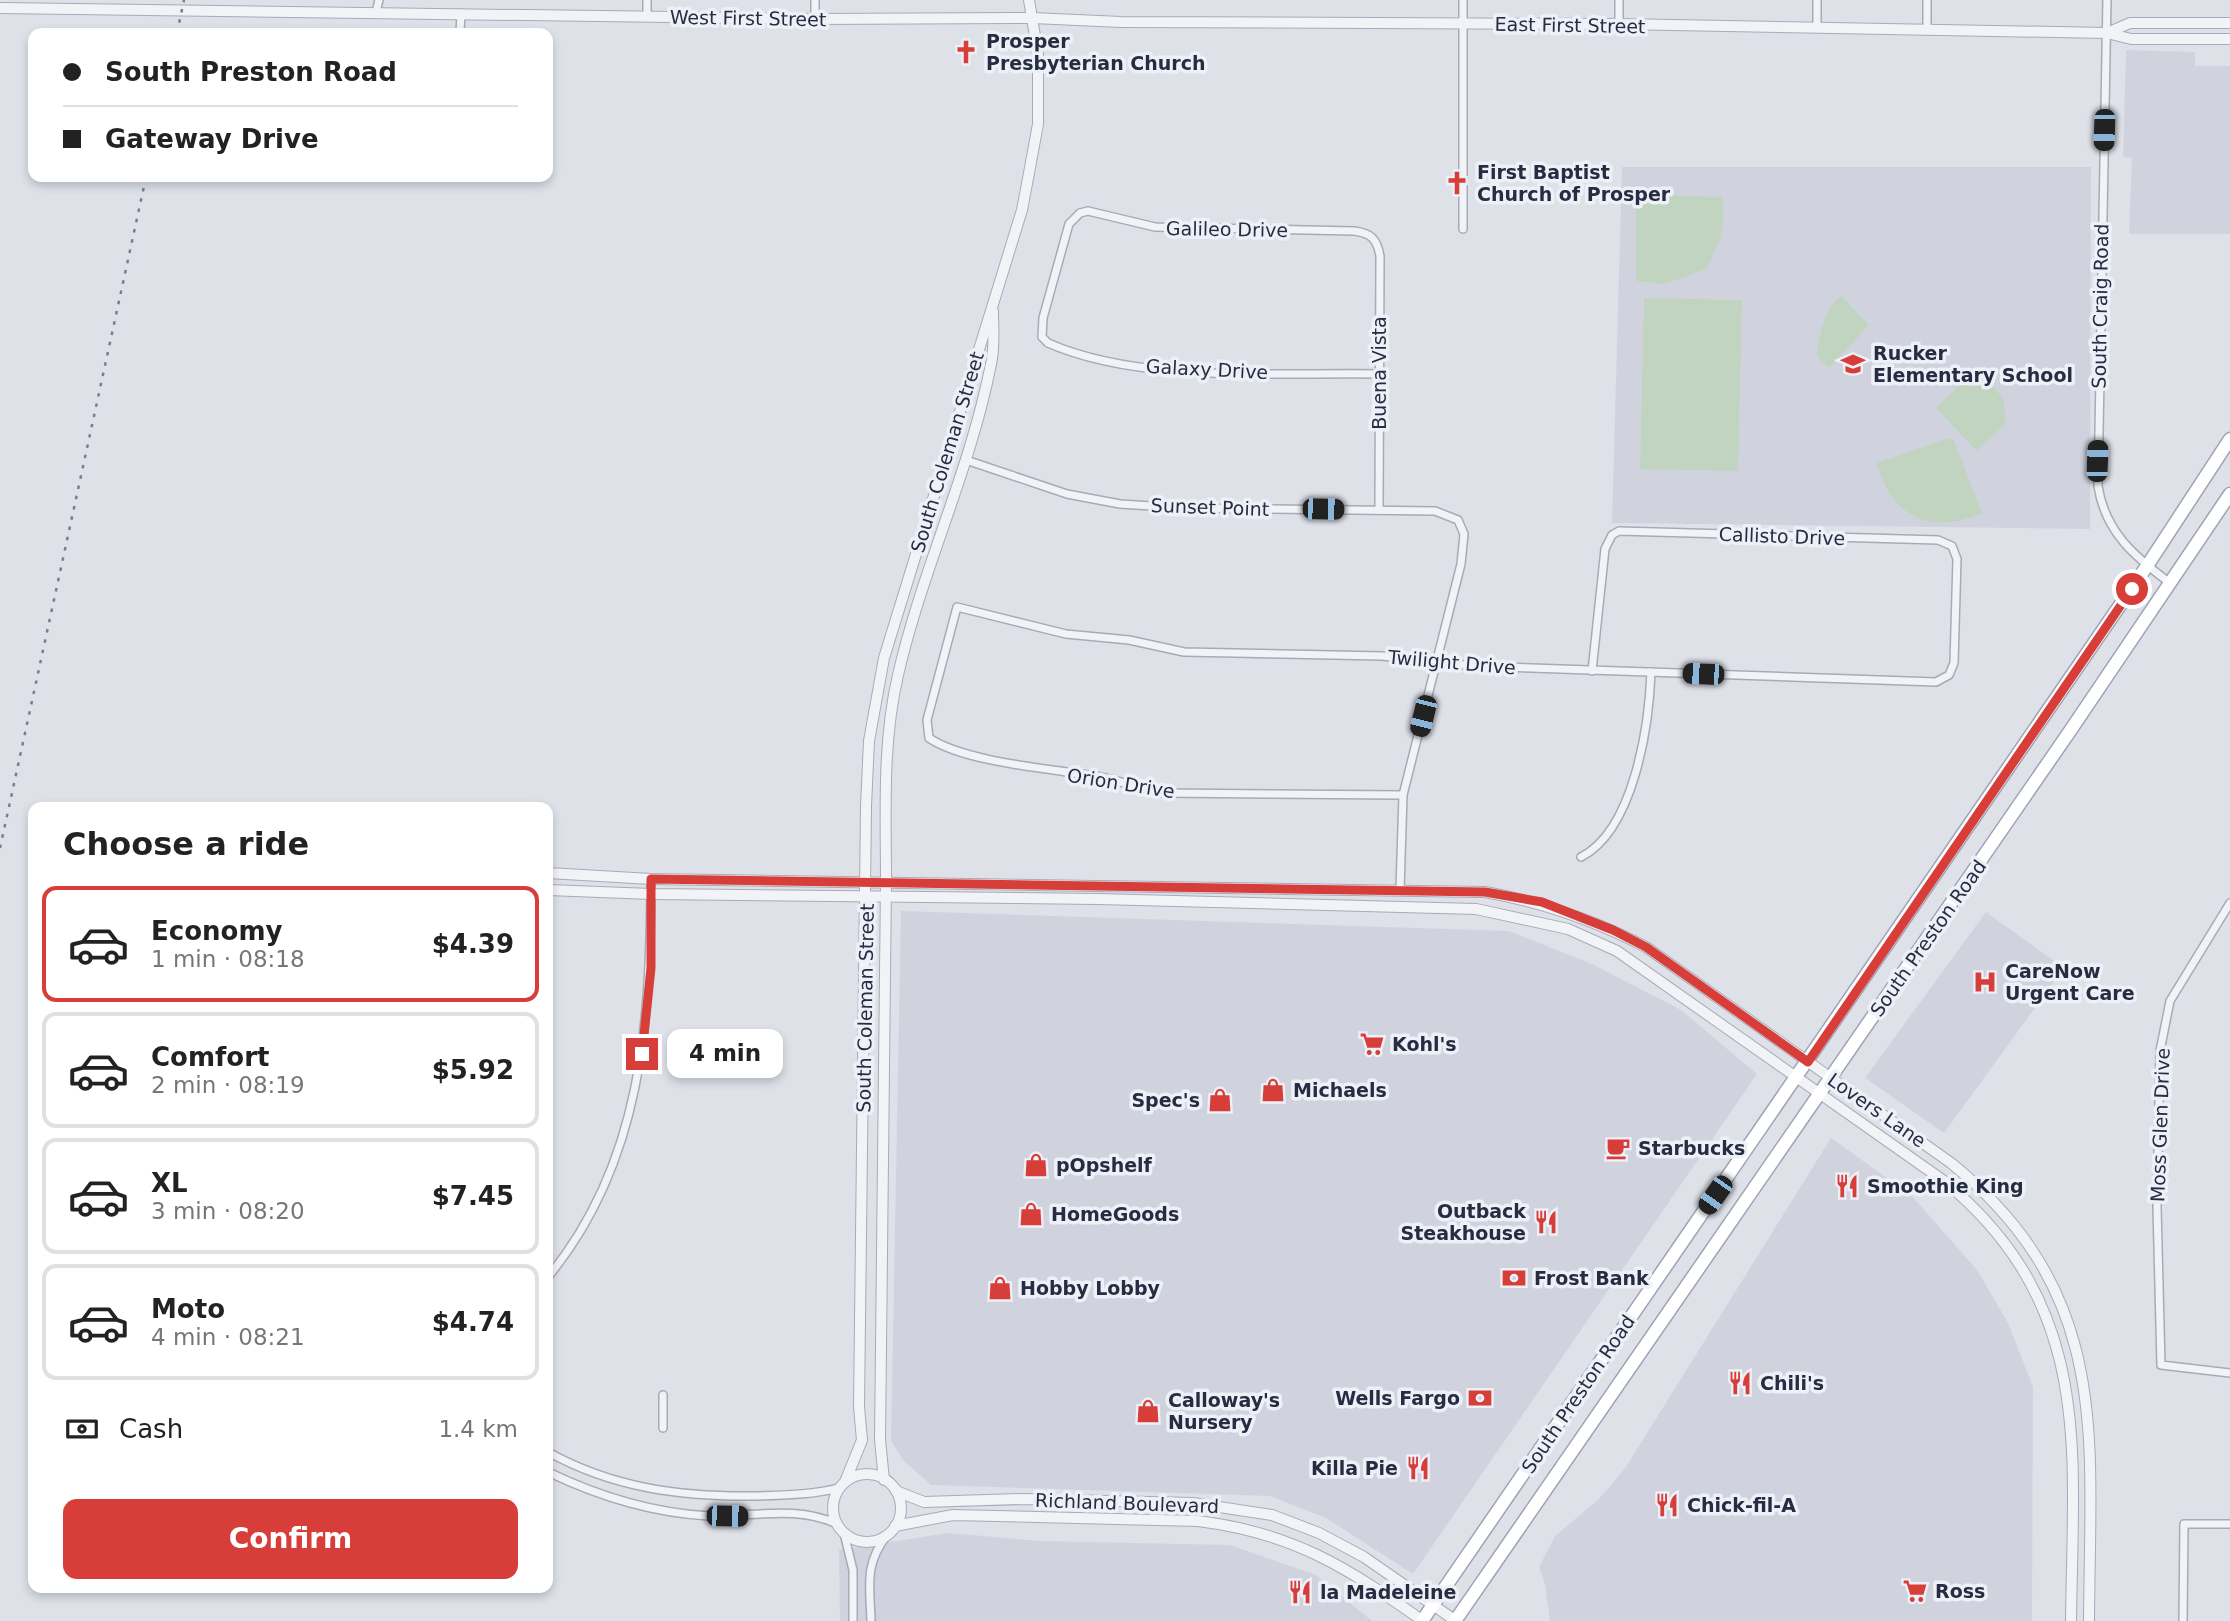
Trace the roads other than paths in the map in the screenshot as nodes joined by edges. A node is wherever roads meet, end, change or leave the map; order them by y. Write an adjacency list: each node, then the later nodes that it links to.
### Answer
1 (379, 0): 11 (street)
2 (647, 0): 13 (street)
3 (815, 0): 15 (street)
4 (1029, 0): 14 (street, South Coleman Street)
5 (1462, 0): 17 (street)
6 (1619, 0): 18 (street)
7 (1817, 0): 20 (street)
8 (1927, 0): 21 (street)
9 (2107, 0): 22 (street, South Craig Road)
10 (0, 8): 11 (street, West First Street)
11 (376, 12): 12 (street, West First Street)
12 (461, 13): 13 (street, West First Street); 19 (street)
13 (647, 17): 15 (street, West First Street)
14 (1033, 18): 15 (street, West First Street); 17 (street, East First Street); 26 (street, South Coleman Street)
15 (815, 19)
16 (2230, 23): 22 (street, East First Street)
17 (1464, 24): 18 (street, East First Street); 24 (street)
18 (1619, 24): 20 (street, East First Street)
19 (460, 28)
20 (1817, 28): 21 (street, East First Street)
21 (1927, 28): 22 (street, East First Street)
22 (2107, 33): 23 (street, East First Street); 34 (street, South Craig Road)
23 (2230, 39)
24 (1463, 229)
25 (1374, 238): 27 (street, Galileo Drive); 28 (street, Buena Vista)
26 (994, 297): 30 (street, South Coleman Street); 31 (street, South Coleman Street)
27 (1042, 337): 28 (street, Galaxy Drive)
28 (1379, 374): 33 (street, Buena Vista)
29 (2230, 439): 34 (main road, South Preston Road)
30 (947, 453): 31 (street); 45 (street, South Coleman Street)
31 (966, 460): 33 (street, Sunset Point); 46 (street, South Coleman Street)
32 (2230, 494): 35 (main road, South Preston Road)
33 (1379, 510): 36 (street, Sunset Point)
34 (2147, 566): 35 (street, South Craig Road); 57 (main road, South Preston Road)
35 (2171, 584): 59 (main road, South Preston Road)
36 (1436, 662): 37 (street, Twilight Drive); 40 (street, Twilight Drive); 41 (street)
37 (1592, 671): 38 (street, Twilight Drive); 39 (street, Callisto Drive)
38 (1651, 672): 39 (street, Twilight Drive); 42 (street)
39 (1950, 675)
40 (929, 738): 41 (street, Orion Drive)
41 (1403, 796): 48 (street)
42 (1581, 857)
43 (553, 873): 44 (street, Lovers Lane)
44 (651, 879): 45 (street, Lovers Lane); 50 (street)
45 (867, 881): 46 (street, Lovers Lane); 51 (street, South Coleman Street)
46 (886, 881): 47 (street, Lovers Lane); 52 (street, South Coleman Street)
47 (1098, 886): 48 (street, Lovers Lane); 53 (street)
48 (1400, 889): 55 (street); 57 (street, Lovers Lane)
49 (553, 890): 50 (street, Lovers Lane)
50 (651, 894): 51 (street, Lovers Lane); 65 (street)
51 (867, 896): 52 (street, Lovers Lane); 61 (street, South Coleman Street)
52 (886, 896): 53 (street, Lovers Lane); 62 (street, South Coleman Street)
53 (1098, 899): 55 (street, Lovers Lane)
54 (2230, 902): 56 (street, Moss Glen Drive)
55 (1399, 908): 58 (street, Lovers Lane)
56 (2227, 913): 70 (street, Moss Glen Drive)
57 (1808, 1062): 58 (main road, South Preston Road); 59 (street, Lovers Lane)
58 (1797, 1077): 60 (street, Lovers Lane); 85 (main road, South Preston Road)
59 (1830, 1078): 60 (main road, South Preston Road); 91 (street, Lovers Lane)
60 (1820, 1093): 89 (main road, South Preston Road); 90 (street, Lovers Lane)
61 (863, 1115): 62 (street); 63 (street, South Coleman Street)
62 (884, 1115): 64 (street, South Coleman Street)
63 (863, 1129): 64 (street); 66 (street, South Coleman Street)
64 (883, 1130): 67 (street, South Coleman Street)
65 (553, 1272)
66 (860, 1358): 67 (street); 68 (street, South Coleman Street)
67 (880, 1359): 69 (street, South Coleman Street)
68 (860, 1373): 69 (street); 76 (street, South Coleman Street)
69 (880, 1373): 75 (street, South Coleman Street)
70 (2230, 1373)
71 (663, 1395): 72 (street)
72 (663, 1428)
73 (553, 1454): 76 (street)
74 (553, 1474): 80 (street)
75 (884, 1480): 76 (street); 77 (street)
76 (842, 1485): 80 (street)
77 (896, 1491): 78 (street, Richland Boulevard); 82 (street)
78 (1058, 1500): 79 (street); 85 (street, Richland Boulevard)
79 (1058, 1519): 82 (street, Richland Boulevard); 88 (street, Richland Boulevard)
80 (837, 1524): 83 (street)
81 (2230, 1524): 92 (street)
82 (895, 1526): 84 (street)
83 (844, 1534): 84 (street); 86 (street)
84 (887, 1535): 87 (street)
85 (1433, 1605): 88 (main road, South Preston Road); 89 (street, Richland Boulevard)
86 (853, 1621)
87 (871, 1621)
88 (1422, 1621)
89 (1455, 1621)
90 (2071, 1621)
91 (2089, 1621)
92 (2183, 1621)

